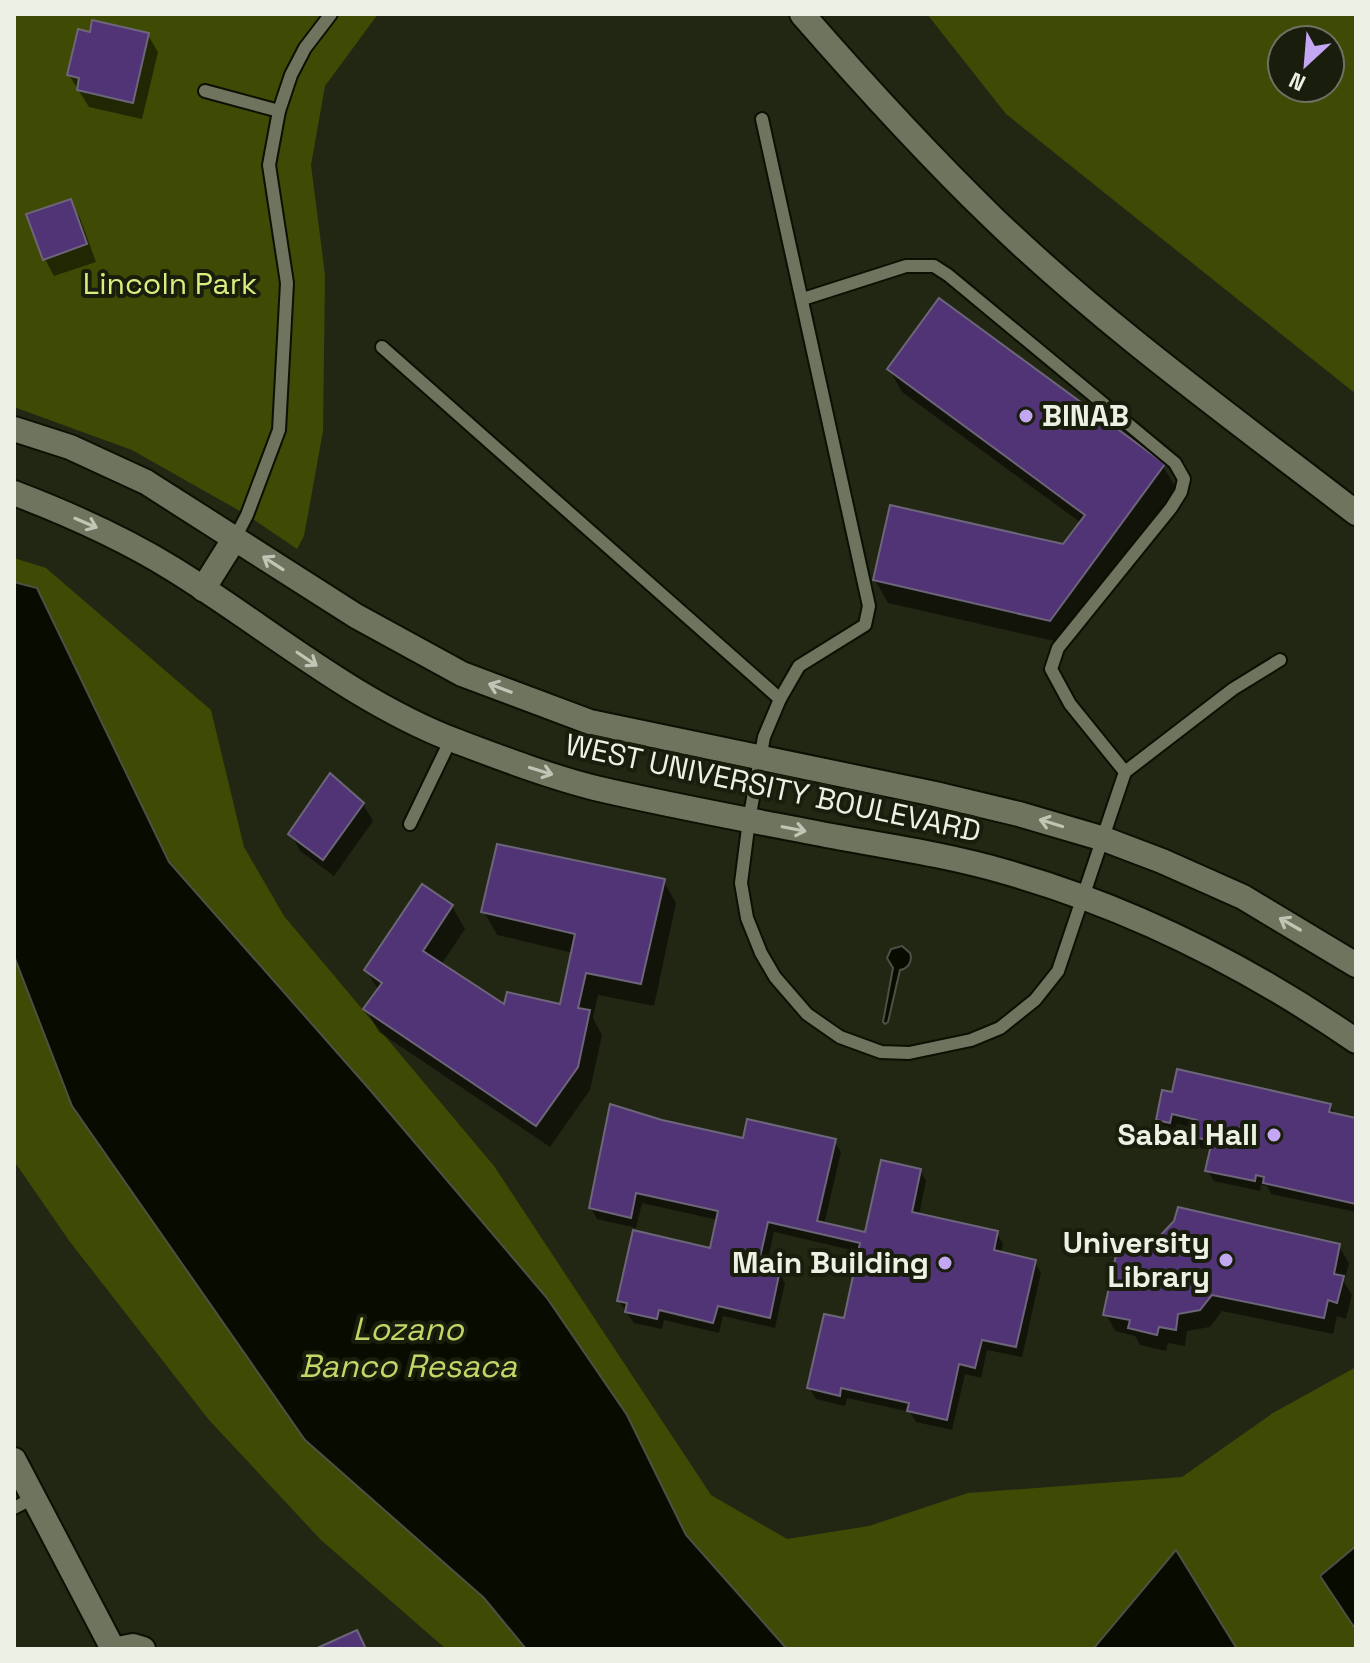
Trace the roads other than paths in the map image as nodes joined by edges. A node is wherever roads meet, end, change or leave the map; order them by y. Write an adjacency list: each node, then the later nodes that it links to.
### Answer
1 (331, 14): 4 (lane)
2 (802, 14): 10 (main road)
3 (205, 91): 4 (lane)
4 (279, 111): 11 (lane)
5 (762, 119): 6 (lane)
6 (803, 299): 14 (lane); 17 (lane)
7 (382, 347): 14 (lane)
8 (14, 429): 11 (main road, WEST UNIVERSITY BOULEVARD)
9 (14, 493): 12 (main road, WEST UNIVERSITY BOULEVARD, one-way to 12)
10 (1356, 513)
11 (235, 538): 12 (main road); 16 (main road, WEST UNIVERSITY BOULEVARD, one-way to 11)
12 (203, 589): 15 (main road, WEST UNIVERSITY BOULEVARD, one-way to 15)
13 (1280, 660): 17 (lane)
14 (780, 699): 16 (lane)
15 (451, 739): 18 (main road, WEST UNIVERSITY BOULEVARD, one-way to 18); 19 (lane)
16 (760, 758): 18 (lane); 20 (main road, WEST UNIVERSITY BOULEVARD, one-way to 16)
17 (1125, 772): 20 (lane)
18 (749, 820): 21 (main road, WEST UNIVERSITY BOULEVARD, one-way to 21); 21 (lane)
19 (410, 824)
20 (1104, 839): 21 (lane); 22 (main road, WEST UNIVERSITY BOULEVARD, one-way to 20)
21 (1083, 897): 23 (main road, WEST UNIVERSITY BOULEVARD)
22 (1356, 965)
23 (1356, 1041)
24 (14, 1460): 25 (main road)
25 (24, 1503): 26 (main road)
26 (116, 1649): 27 (main road)
27 (143, 1649)

